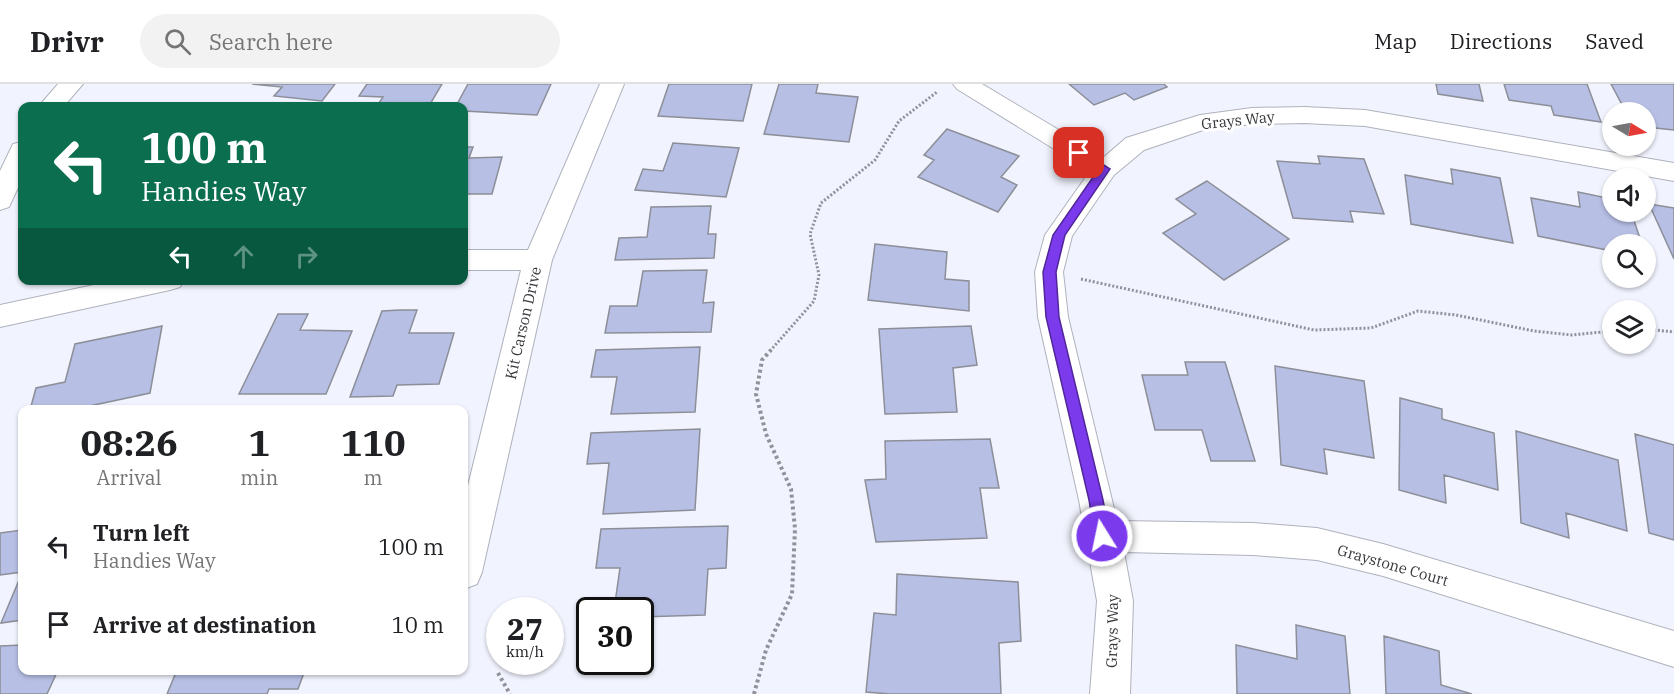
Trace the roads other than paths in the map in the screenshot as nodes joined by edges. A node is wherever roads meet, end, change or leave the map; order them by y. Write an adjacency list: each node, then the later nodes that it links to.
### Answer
1 (70, 84): 4 (street)
2 (612, 84): 10 (street, Kit Carson Drive)
3 (965, 84): 6 (street)
4 (54, 102)
5 (18, 159): 8 (street)
6 (1105, 169): 7 (street, Grays Way); 13 (street, Grays Way)
7 (1674, 172)
8 (0, 201)
9 (468, 260): 10 (street)
10 (537, 260): 14 (street, Kit Carson Drive)
11 (146, 285): 12 (street)
12 (0, 316)
13 (1102, 536): 15 (street, Graystone Court); 16 (street, Grays Way)
14 (468, 555)
15 (1674, 649)
16 (1110, 694)

